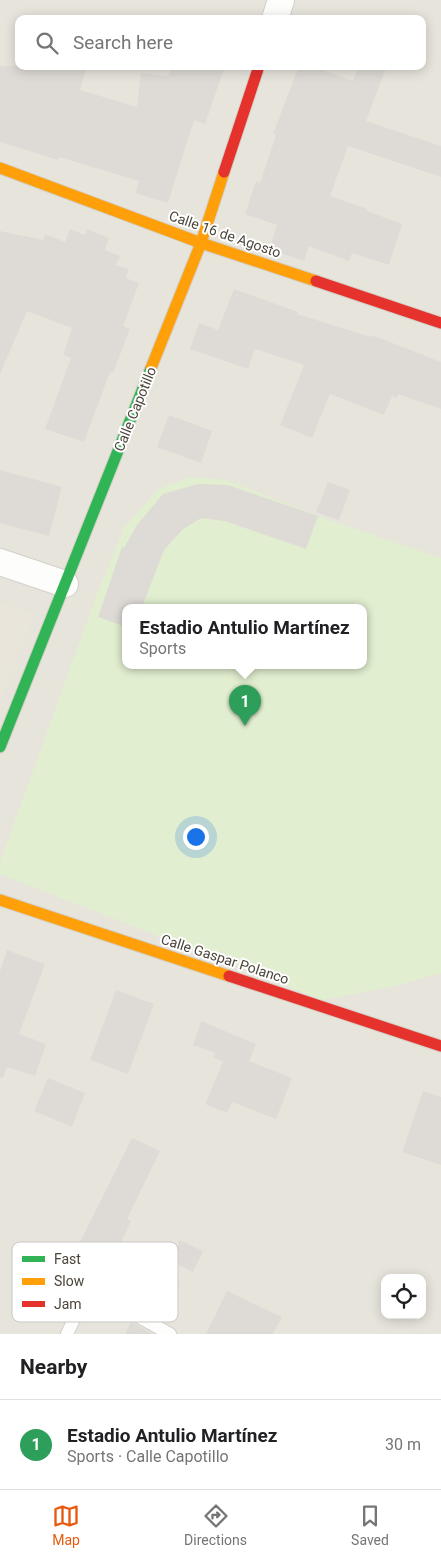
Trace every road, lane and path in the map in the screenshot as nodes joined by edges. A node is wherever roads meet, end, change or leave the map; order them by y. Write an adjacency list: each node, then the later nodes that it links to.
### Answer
1 (281, 0): 2 (street)
2 (276, 15)
3 (258, 70): 5 (street, Calle Capotillo)
4 (0, 168): 5 (street, Calle 16 de Agosto)
5 (201, 243): 6 (street, Calle 16 de Agosto); 8 (street, Calle Capotillo)
6 (441, 323)
7 (0, 562): 8 (street)
8 (66, 584): 9 (street, Calle Capotillo)
9 (0, 747)
10 (0, 900): 11 (street, Calle Gaspar Polanco)
11 (441, 1046)
12 (73, 1322): 14 (lane)
13 (148, 1322): 15 (lane)
14 (67, 1334)
15 (170, 1334)

